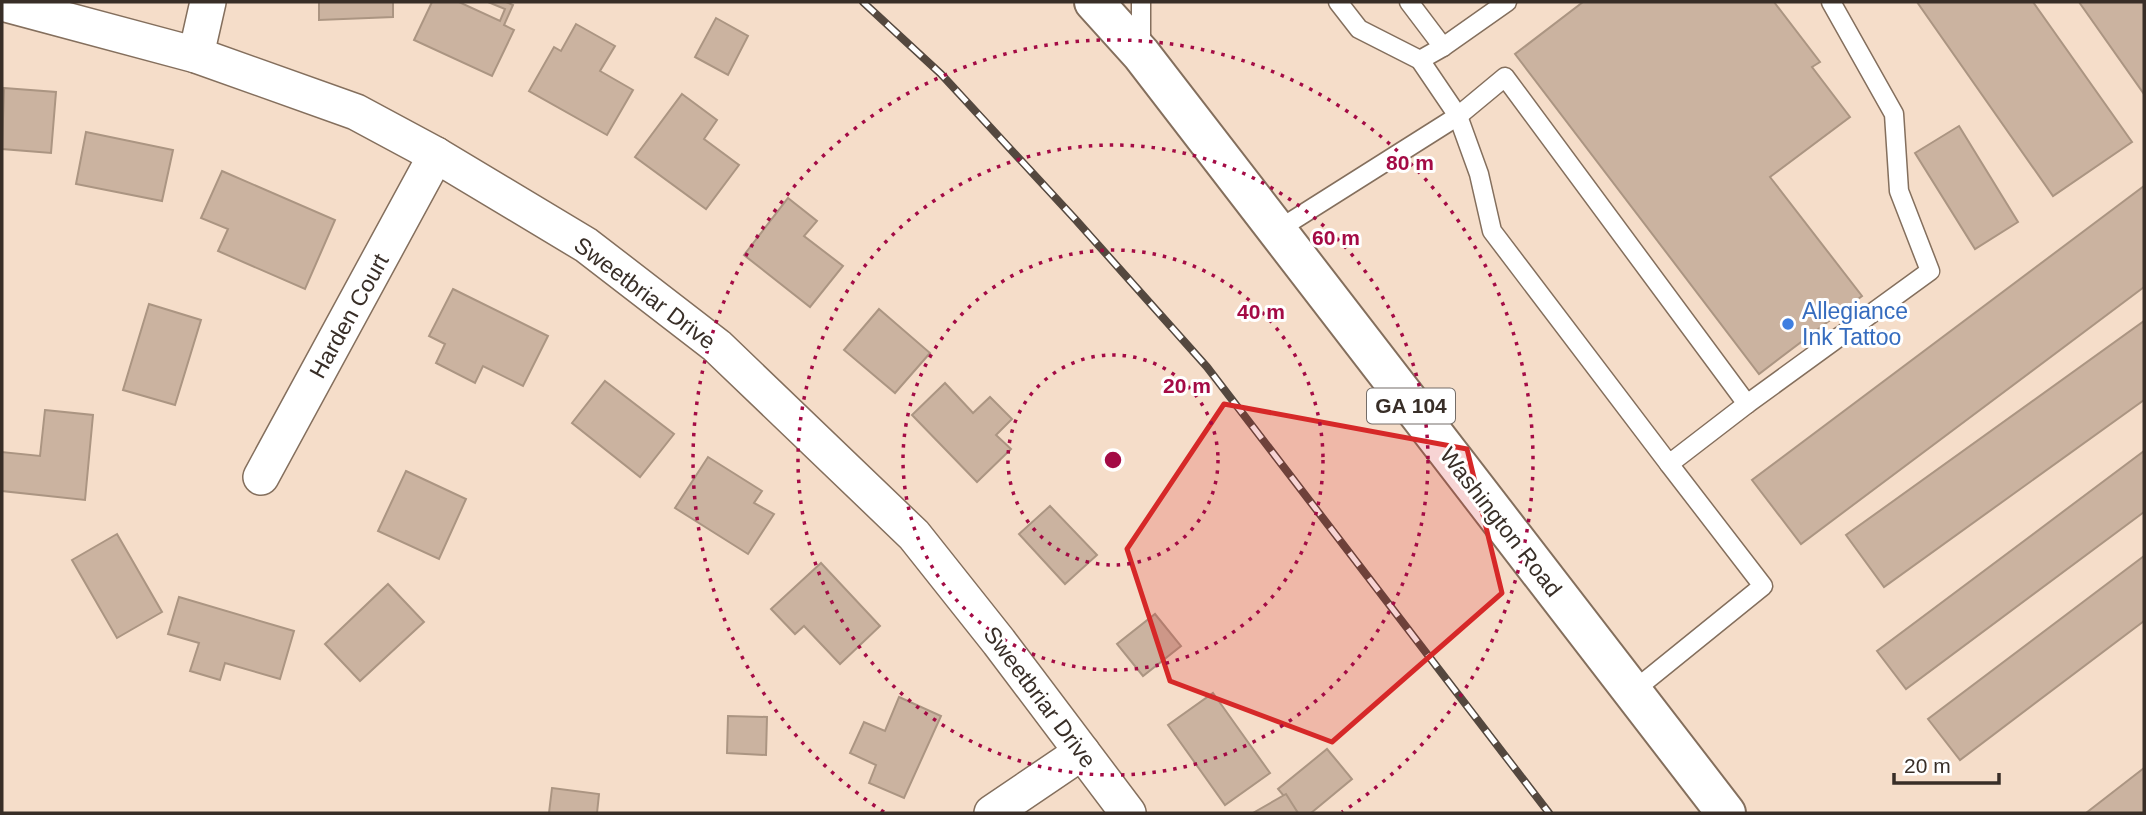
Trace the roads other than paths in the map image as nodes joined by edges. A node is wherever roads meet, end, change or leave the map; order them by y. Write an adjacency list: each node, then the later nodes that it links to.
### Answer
1 (208, 2): 11 (street)
2 (1094, 2): 10 (main road, Washington Road / GA 104)
3 (1141, 2): 10 (lane)
4 (1338, 2): 12 (lane)
5 (1409, 2): 9 (lane)
6 (1507, 2): 9 (lane)
7 (1831, 2): 16 (lane)
8 (2, 3): 11 (street, Sweetbriar Drive)
9 (1443, 47): 12 (lane)
10 (1141, 54): 15 (main road, Washington Road / GA 104)
11 (196, 55): 14 (street, Sweetbriar Drive)
12 (1420, 60): 13 (lane)
13 (1458, 116): 15 (lane); 16 (lane); 17 (lane)
14 (436, 155): 18 (street, Harden Court); 20 (street, Sweetbriar Drive)
15 (1276, 231): 19 (main road, Washington Road / GA 104)
16 (1747, 404): 17 (lane)
17 (1669, 464): 19 (lane)
18 (261, 477)
19 (1632, 692): 23 (main road, Washington Road / GA 104)
20 (1082, 752): 21 (street); 22 (street, Sweetbriar Drive)
21 (992, 813)
22 (1128, 813)
23 (1726, 813)

